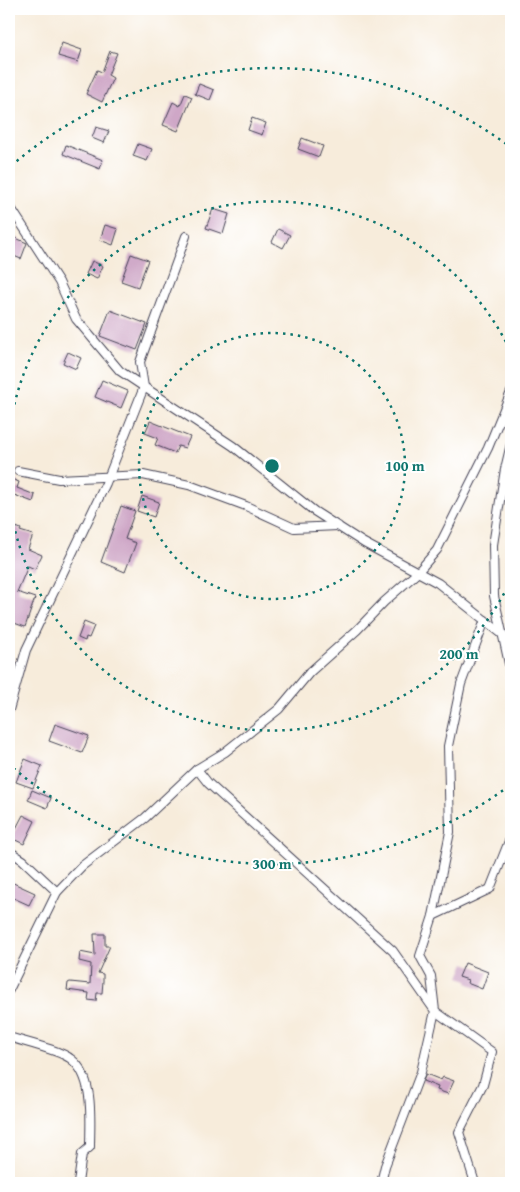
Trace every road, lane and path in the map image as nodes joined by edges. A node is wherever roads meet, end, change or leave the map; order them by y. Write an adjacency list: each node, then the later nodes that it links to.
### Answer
1 (9, 205): 3 (street)
2 (186, 236): 3 (street)
3 (144, 386): 7 (street); 8 (street)
4 (511, 392): 9 (street)
5 (511, 444): 11 (street)
6 (18, 471): 7 (street)
7 (108, 477): 8 (street); 14 (street)
8 (338, 526): 9 (street)
9 (417, 573): 10 (street); 15 (street)
10 (485, 620): 11 (street); 19 (street)
11 (502, 633): 12 (street); 13 (street)
12 (511, 640)
13 (511, 673)
14 (9, 710)
15 (196, 770): 18 (street); 21 (street)
16 (511, 836): 19 (street)
17 (9, 852): 18 (street)
18 (58, 892): 20 (street)
19 (433, 916): 21 (street)
20 (9, 990)
21 (436, 1012): 24 (street); 25 (street)
22 (9, 1037): 23 (street)
23 (78, 1183)
24 (382, 1183)
25 (475, 1183)

